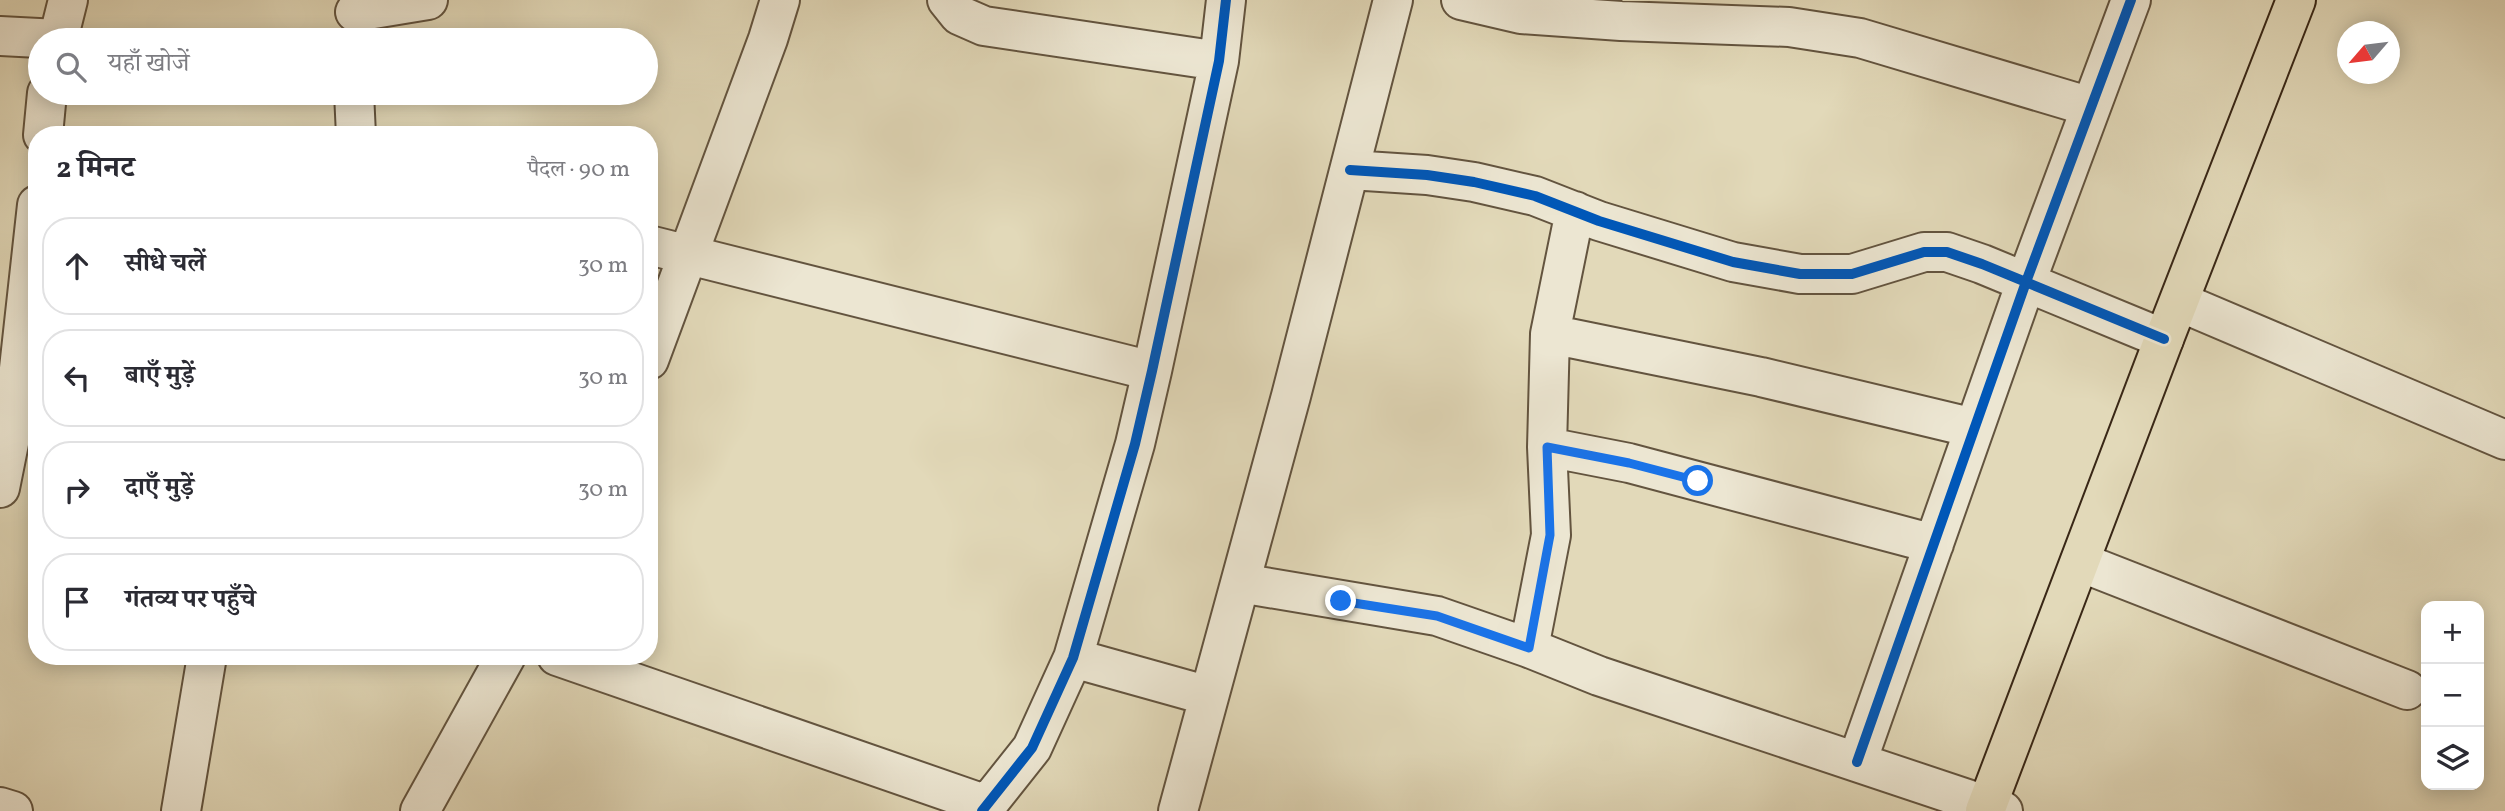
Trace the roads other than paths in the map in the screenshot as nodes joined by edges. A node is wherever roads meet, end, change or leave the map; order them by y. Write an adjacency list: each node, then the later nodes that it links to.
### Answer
1 (68, 0): 11 (street)
2 (428, 0): 10 (street)
3 (780, 0): 23 (street)
4 (947, 0): 14 (street)
5 (1226, 0): 14 (street)
6 (1393, 0): 20 (street)
7 (1461, 0): 17 (street)
8 (2131, 0): 17 (street)
9 (2296, 0): 26 (main road)
10 (354, 18)
11 (61, 28)
12 (0, 36): 13 (street)
13 (28, 38)
14 (1219, 61): 30 (street)
15 (46, 105): 18 (street)
16 (355, 105): 19 (street)
17 (2091, 107): 24 (street)
18 (44, 126)
19 (356, 126)
20 (1350, 170): 21 (street); 38 (street)
21 (1575, 211): 24 (street); 27 (street)
22 (658, 248): 23 (street)
23 (688, 256): 28 (street); 30 (street)
24 (2026, 282): 29 (street); 32 (street)
25 (28, 299): 31 (street)
26 (2180, 302): 29 (main road); 33 (street)
27 (1550, 334): 32 (street); 34 (street)
28 (658, 336)
29 (2164, 339): 37 (main road)
30 (1152, 371): 40 (street)
31 (16, 425): 35 (street)
32 (1974, 428): 36 (street)
33 (2505, 440)
34 (1547, 447): 36 (street); 39 (street)
35 (0, 488)
36 (1934, 544): 46 (street)
37 (2080, 562): 44 (street); 49 (main road)
38 (1240, 583): 39 (street); 45 (street)
39 (1529, 648): 46 (street)
40 (1073, 658): 45 (street); 48 (street)
41 (205, 665): 51 (street)
42 (501, 665): 52 (street)
43 (582, 665): 48 (street)
44 (2407, 690)
45 (1209, 696): 53 (street)
46 (1857, 762): 49 (street)
47 (0, 807): 50 (street)
48 (985, 808)
49 (1992, 809)
50 (13, 811)
51 (181, 811)
52 (421, 811)
53 (1178, 811)

